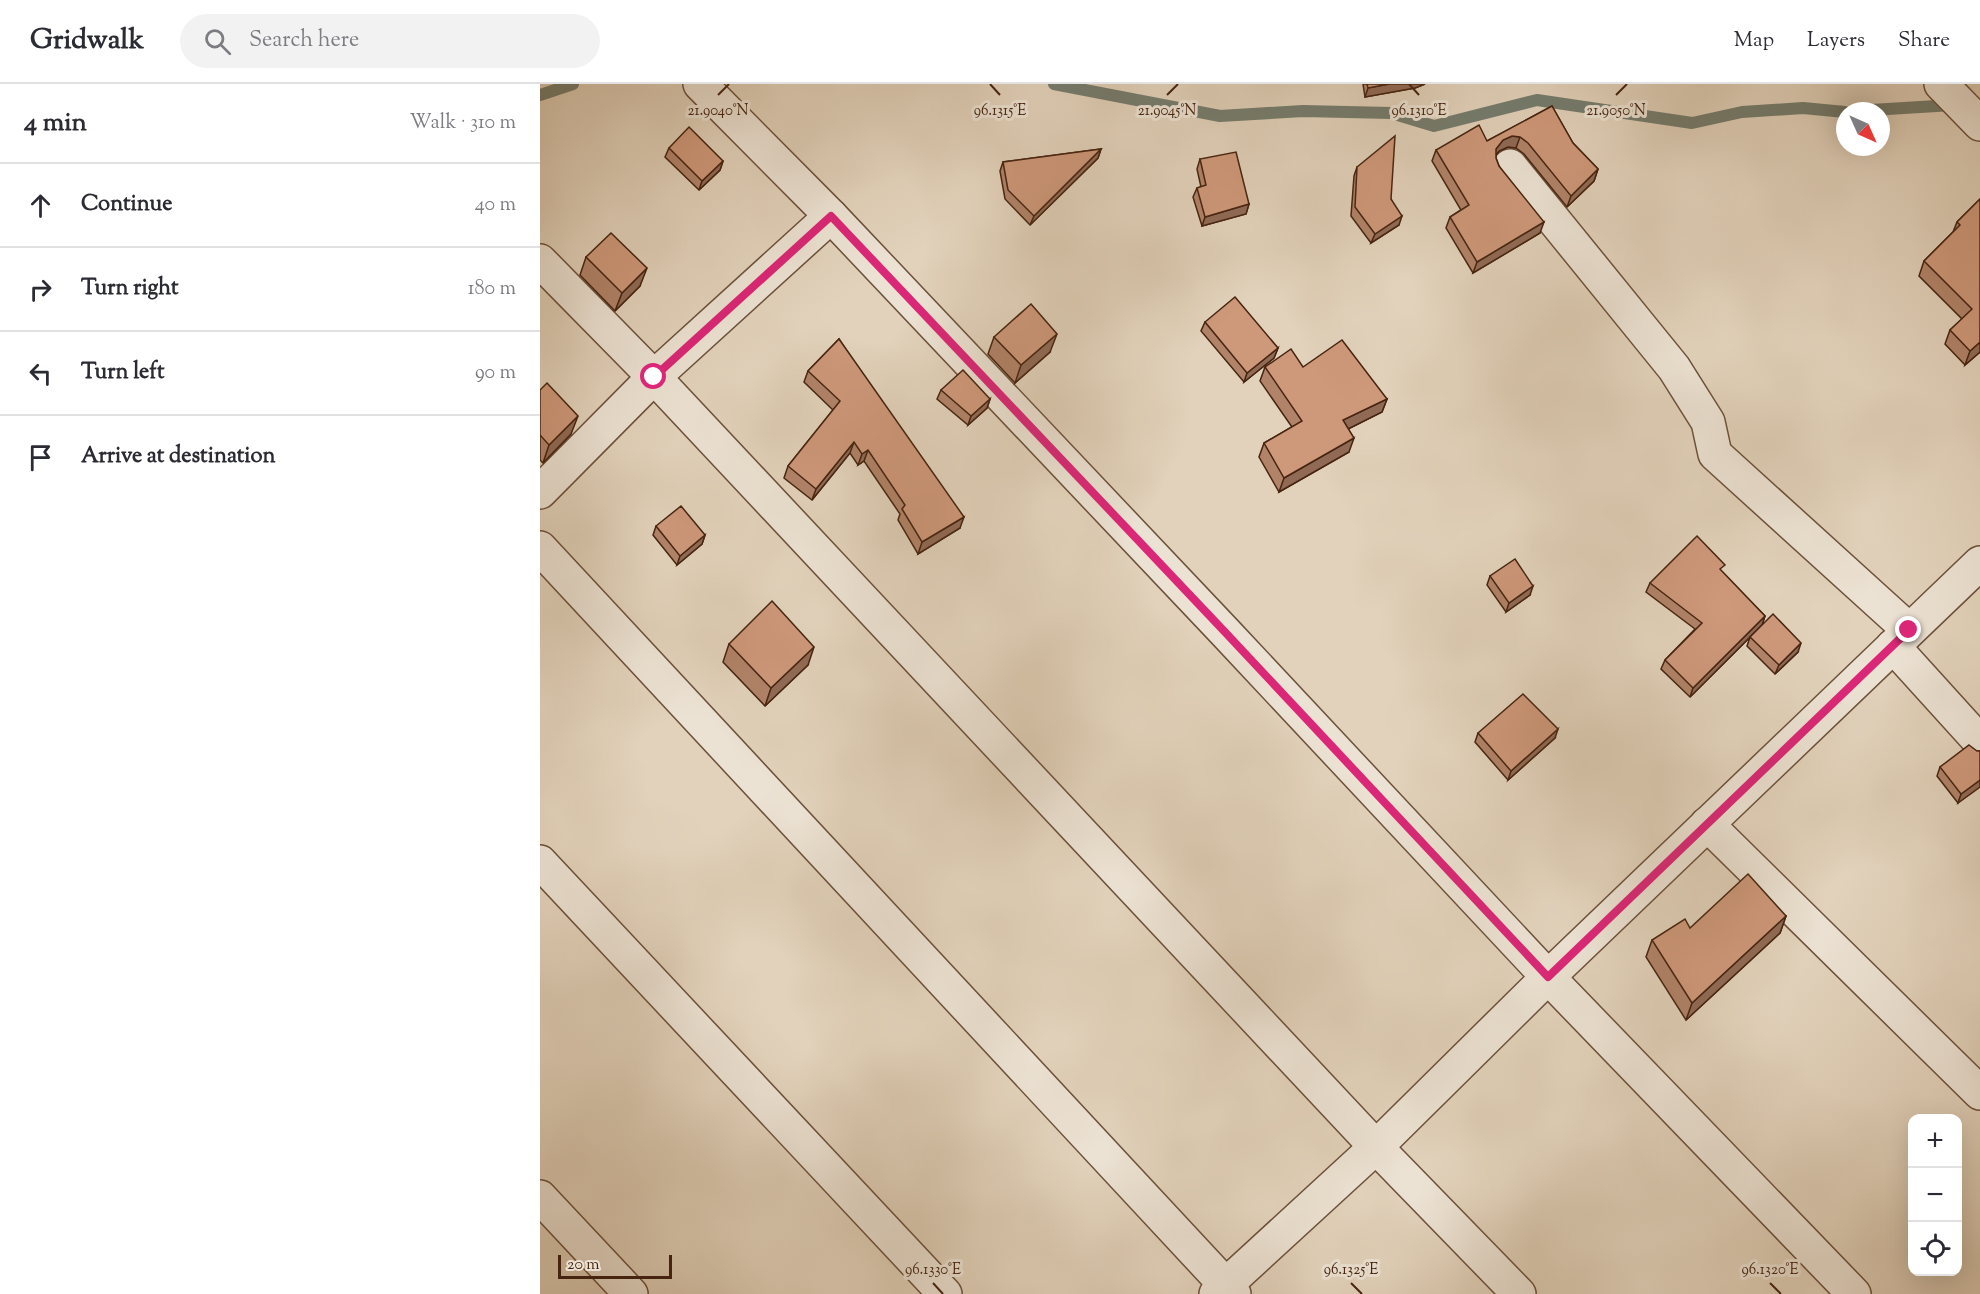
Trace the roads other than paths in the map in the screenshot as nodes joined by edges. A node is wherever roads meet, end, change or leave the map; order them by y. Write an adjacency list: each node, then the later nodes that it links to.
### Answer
1 (1941, 84): 3 (street)
2 (706, 90): 5 (street)
3 (1980, 124)
4 (1510, 166): 11 (street)
5 (831, 216): 7 (street); 15 (street)
6 (540, 261): 7 (street)
7 (654, 377): 8 (street); 17 (street)
8 (540, 492)
9 (540, 548): 19 (street)
10 (1980, 562): 11 (street)
11 (1901, 638): 12 (street); 13 (street)
12 (1980, 742)
13 (1707, 824): 15 (street); 16 (street)
14 (540, 862): 21 (street)
15 (1548, 977): 17 (street); 23 (street)
16 (1980, 1093)
17 (1376, 1147): 19 (street); 22 (street)
18 (540, 1197): 20 (street)
19 (1225, 1291)
20 (631, 1294)
21 (945, 1294)
22 (1519, 1294)
23 (1854, 1294)

